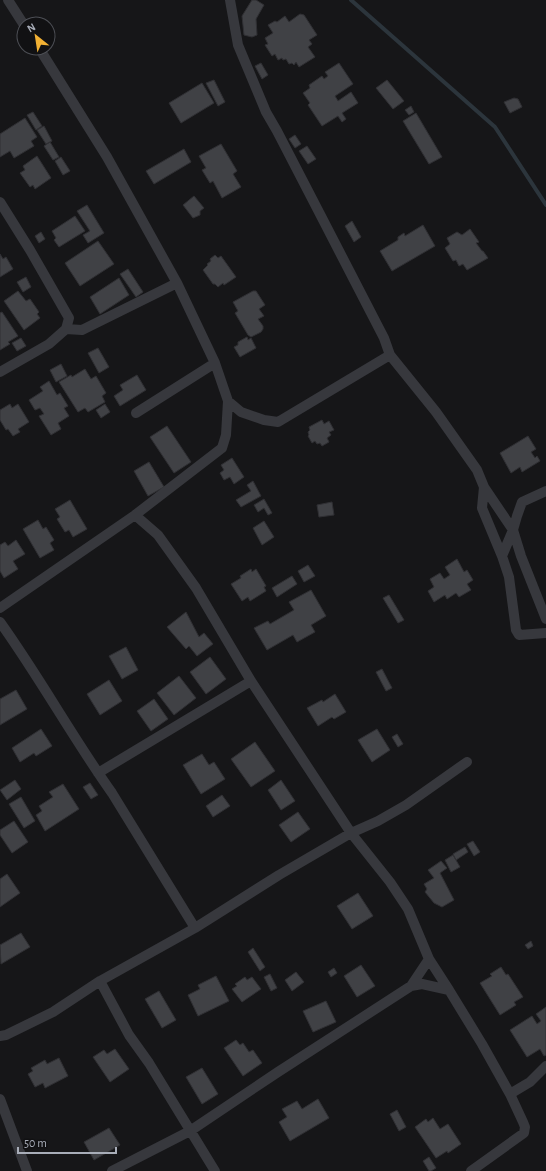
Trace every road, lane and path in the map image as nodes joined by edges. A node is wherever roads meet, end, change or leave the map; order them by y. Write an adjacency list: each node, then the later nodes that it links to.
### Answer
1 (8, 0): 3 (street)
2 (230, 0): 8 (street)
3 (18, 16)
4 (44, 56): 6 (street)
5 (1, 206): 7 (street)
6 (176, 283): 7 (street); 9 (street)
7 (66, 330): 10 (street)
8 (390, 355): 11 (street); 13 (street)
9 (215, 363): 11 (street); 12 (street)
10 (0, 372)
11 (228, 400): 15 (street)
12 (136, 413)
13 (484, 486): 16 (street); 17 (street)
14 (546, 491): 16 (street)
15 (135, 515): 18 (street); 22 (street)
16 (513, 530): 17 (street); 19 (street)
17 (502, 556): 21 (street)
18 (0, 608)
19 (546, 619)
20 (0, 622): 24 (street)
21 (546, 633)
22 (251, 681): 24 (street); 25 (street)
23 (467, 762): 25 (street)
24 (98, 773): 26 (street)
25 (351, 833): 26 (street); 27 (street)
26 (195, 928): 28 (street)
27 (429, 959): 29 (street); 30 (street)
28 (100, 981): 31 (street); 35 (street)
29 (411, 986): 30 (street); 35 (street)
30 (449, 990): 33 (street)
31 (0, 1036)
32 (546, 1066): 33 (street)
33 (510, 1094): 39 (street)
34 (0, 1099): 36 (street)
35 (190, 1131): 37 (street); 38 (street)
36 (27, 1171)
37 (112, 1171)
38 (215, 1171)
39 (471, 1171)

